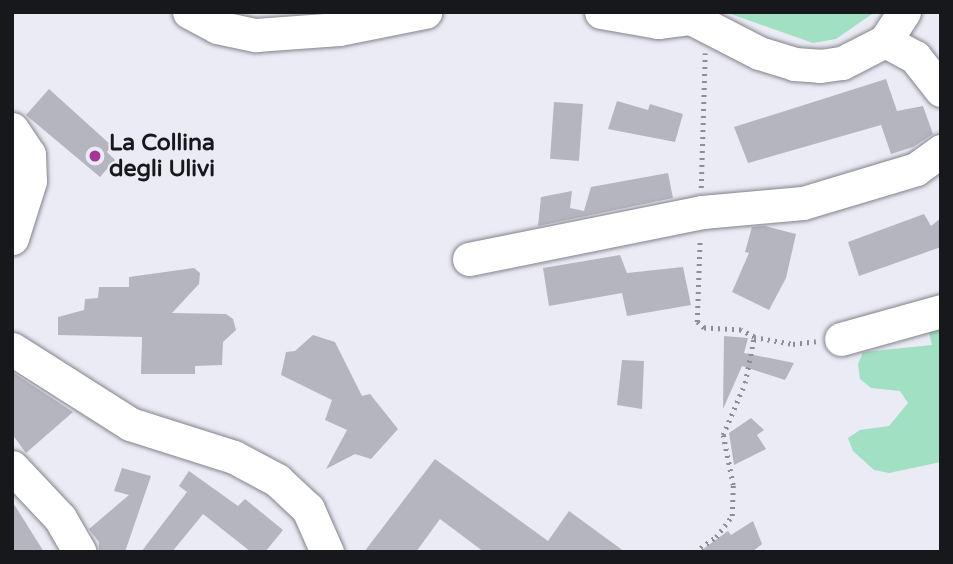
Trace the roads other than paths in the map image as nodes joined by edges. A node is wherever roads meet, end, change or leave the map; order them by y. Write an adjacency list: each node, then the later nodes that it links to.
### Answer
1 (189, 12): 7 (street)
2 (298, 12): 7 (street)
3 (425, 12): 7 (street)
4 (601, 12): 6 (street)
5 (904, 12): 8 (street)
6 (695, 18): 8 (street)
7 (339, 29)
8 (885, 41): 9 (street)
9 (941, 90)
10 (12, 129): 12 (street)
11 (941, 151): 13 (street)
12 (12, 238)
13 (468, 259)
14 (941, 311): 15 (street)
15 (841, 339)
16 (12, 349): 19 (street)
17 (12, 467): 18 (street)
18 (80, 552)
19 (327, 552)

